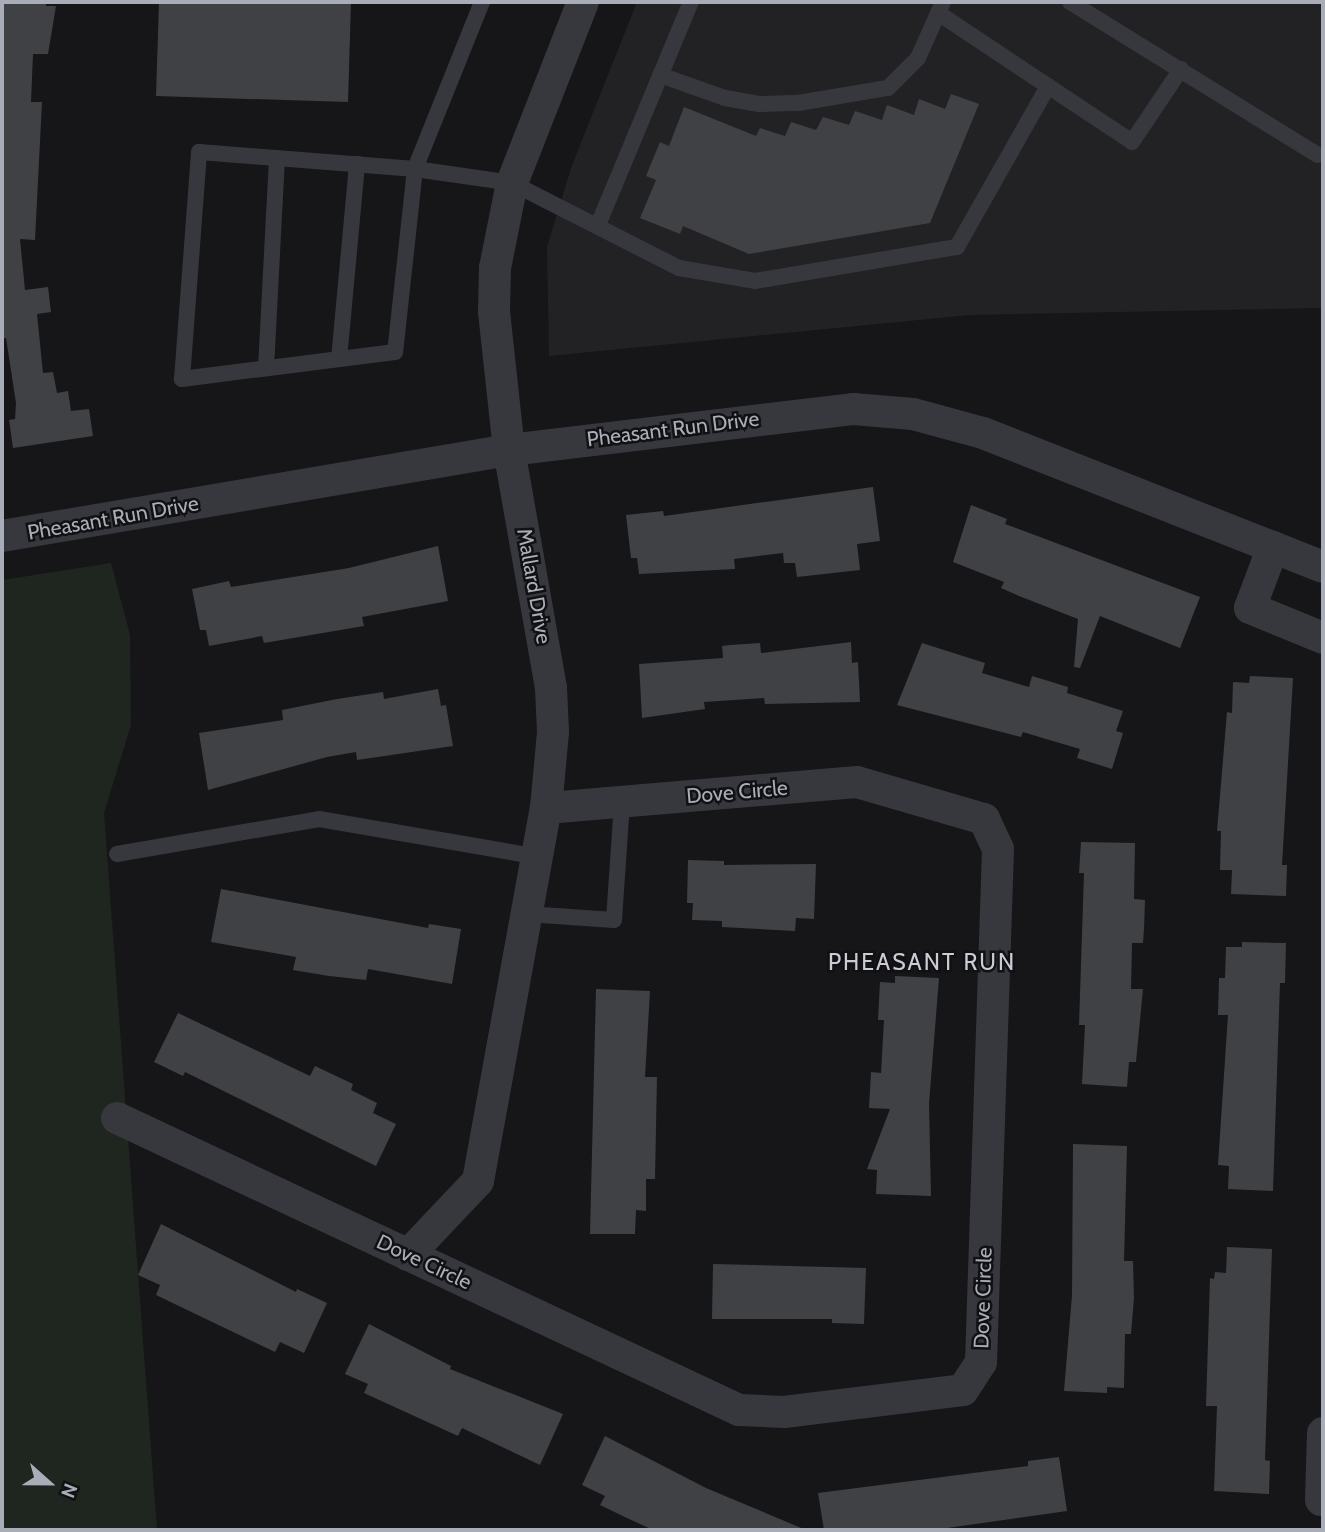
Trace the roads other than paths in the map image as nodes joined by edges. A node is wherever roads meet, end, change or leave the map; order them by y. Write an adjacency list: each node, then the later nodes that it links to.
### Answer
1 (482, 2): 12 (lane)
2 (583, 2): 13 (street, Mallard Drive)
3 (691, 2): 7 (lane)
4 (1070, 2): 6 (lane)
5 (941, 7): 7 (lane); 8 (lane)
6 (1181, 69): 8 (lane); 9 (lane)
7 (660, 75): 14 (lane)
8 (1048, 86): 14 (lane)
9 (1318, 155)
10 (277, 158): 11 (lane); 16 (lane); 16 (lane)
11 (357, 164): 12 (lane); 15 (lane)
12 (415, 169): 13 (lane); 15 (lane)
13 (512, 183): 14 (lane); 17 (street, Mallard Drive)
14 (598, 225)
15 (339, 359): 16 (lane)
16 (266, 368)
17 (509, 450): 18 (street, Pheasant Run Drive); 19 (street, Pheasant Run Drive); 23 (street, Mallard Drive)
18 (2, 536)
19 (1273, 547): 20 (street, Pheasant Run Drive); 21 (street)
20 (1323, 566)
21 (1323, 639)
22 (622, 802): 23 (street, Dove Circle); 26 (lane); 28 (street, Dove Circle)
23 (546, 808): 25 (street, Mallard Drive)
24 (117, 854): 25 (lane)
25 (538, 857): 26 (street, Mallard Drive)
26 (527, 914): 28 (street, Mallard Drive)
27 (117, 1118): 28 (street, Dove Circle)
28 (408, 1255)
29 (1323, 1433): 30 (street)
30 (1321, 1500)

